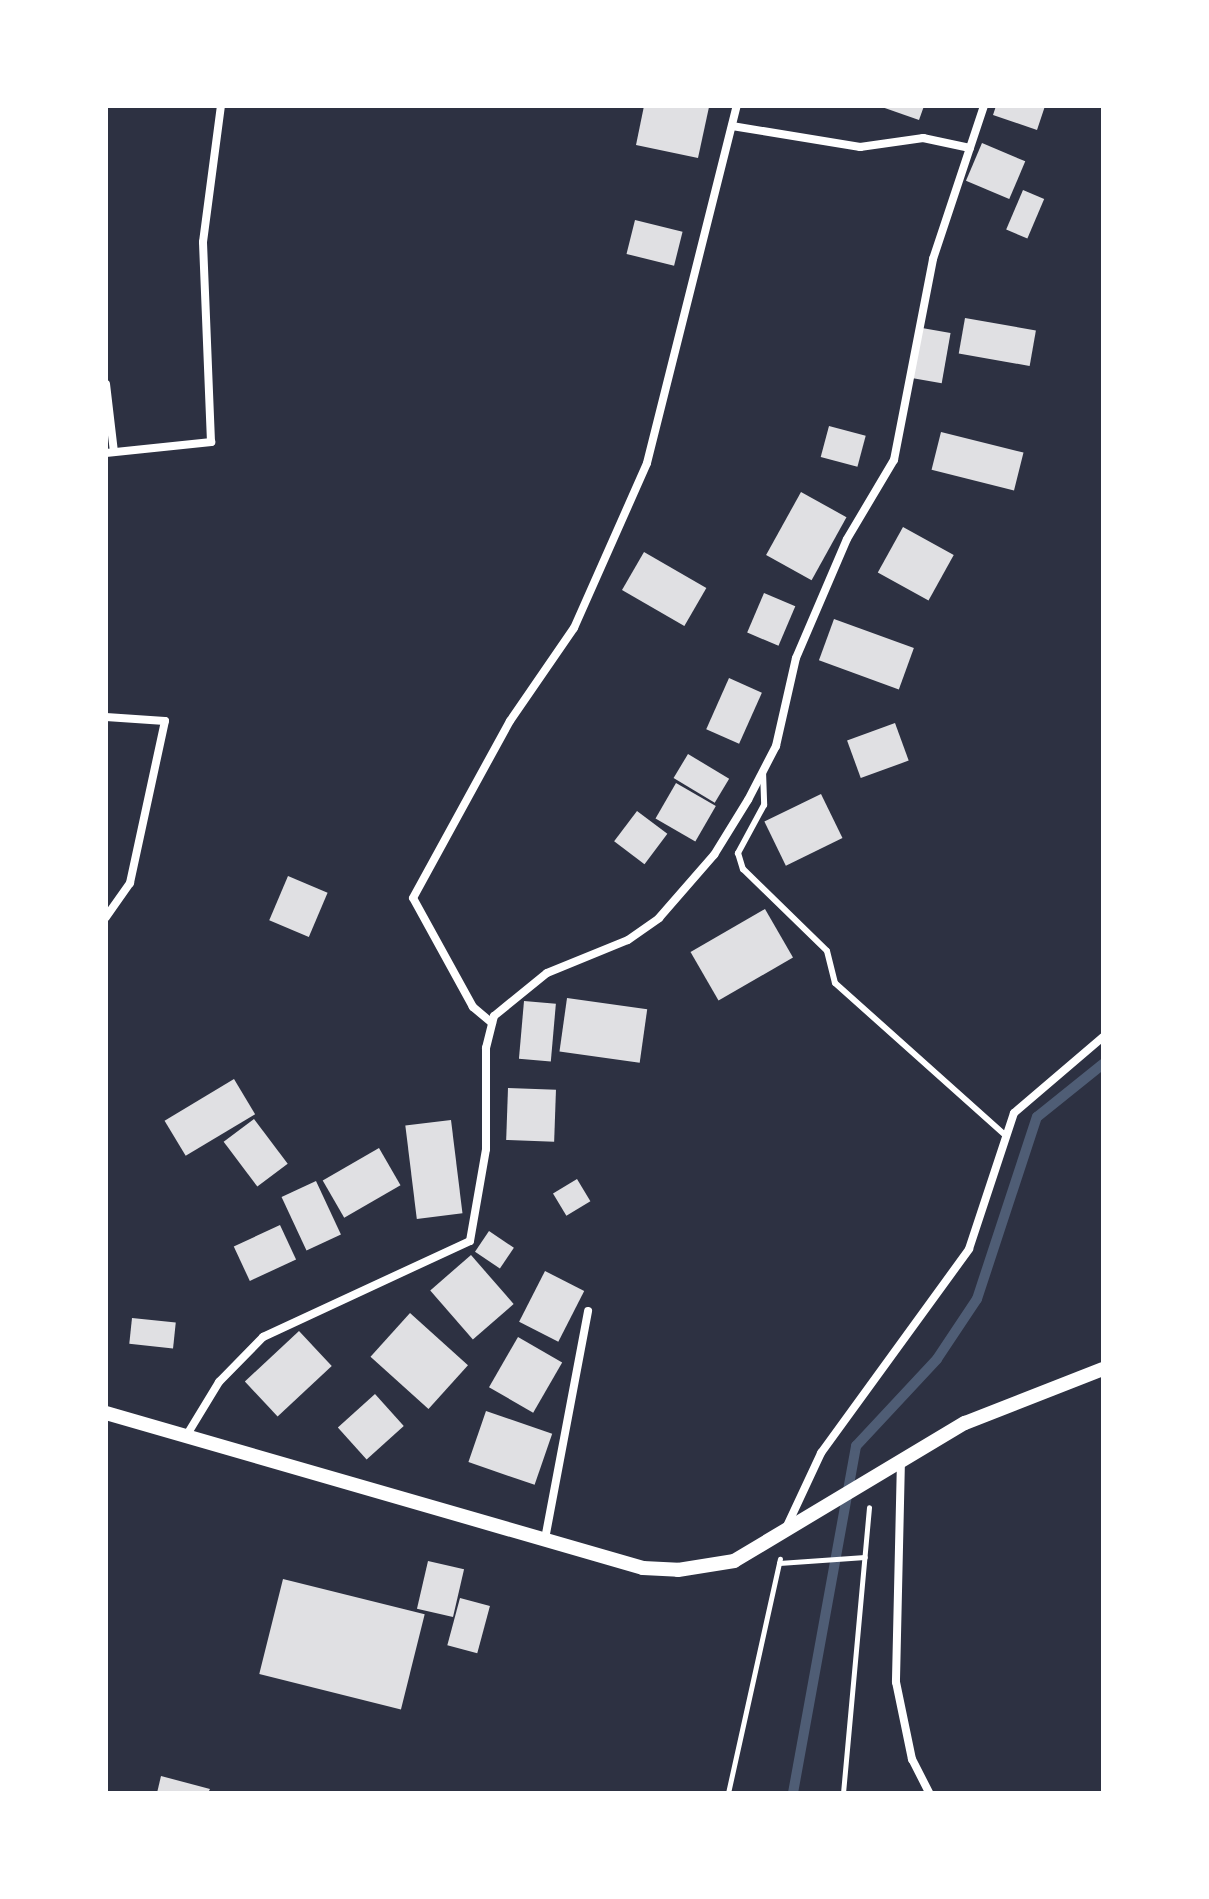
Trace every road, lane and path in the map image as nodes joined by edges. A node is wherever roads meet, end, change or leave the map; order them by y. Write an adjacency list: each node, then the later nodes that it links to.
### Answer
1 (221, 106): 7 (street)
2 (737, 106): 4 (street)
3 (984, 106): 5 (street)
4 (732, 126): 5 (street); 11 (street)
5 (970, 148): 9 (street)
6 (106, 384): 7 (street)
7 (110, 452)
8 (106, 717): 10 (street)
9 (763, 771): 11 (street); 13 (lane)
10 (106, 917)
11 (492, 1023): 17 (street)
12 (1103, 1037): 13 (street)
13 (1006, 1136): 20 (street)
14 (588, 1311): 21 (street)
15 (1103, 1369): 18 (street)
16 (106, 1413): 17 (street)
17 (188, 1433): 21 (street)
18 (901, 1458): 19 (street); 26 (street)
19 (872, 1479): 20 (street); 22 (path)
20 (787, 1526): 21 (street); 23 (path)
21 (545, 1539)
22 (865, 1557): 23 (path); 25 (path)
23 (779, 1563): 24 (path)
24 (728, 1793)
25 (843, 1793)
26 (929, 1793)

